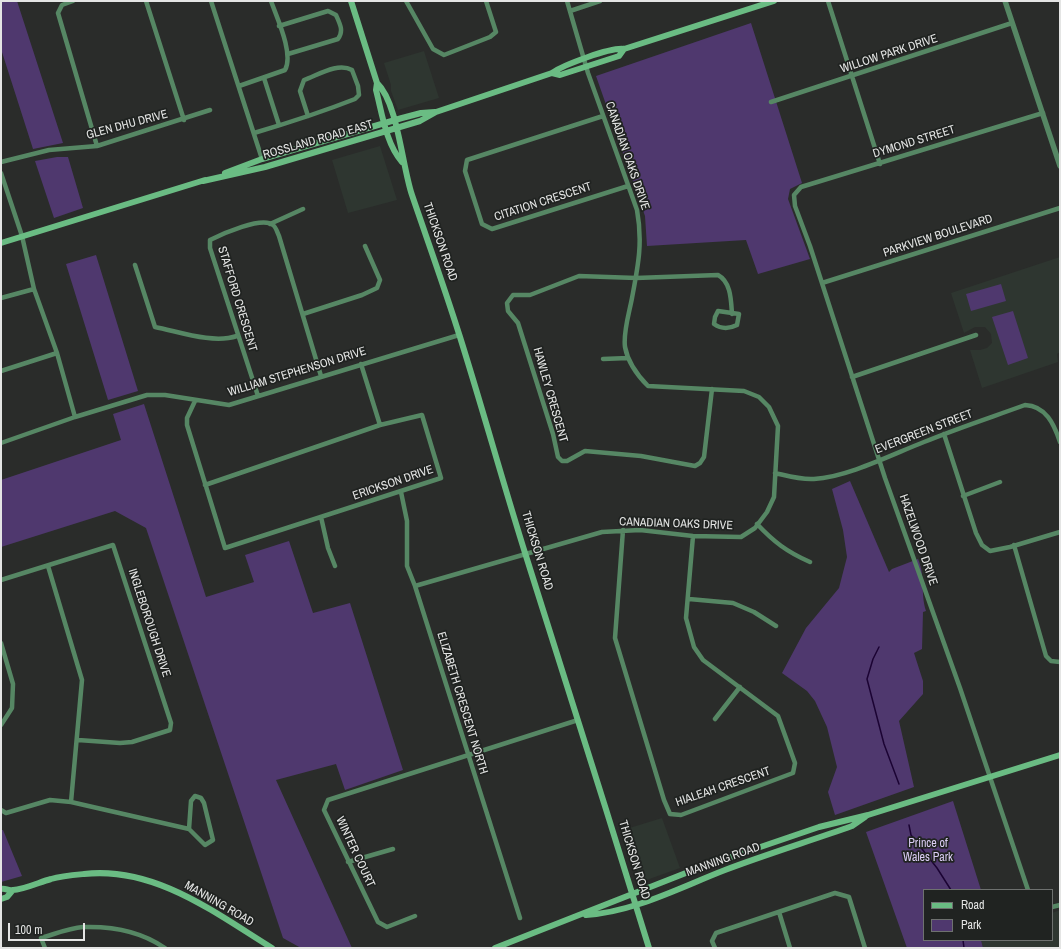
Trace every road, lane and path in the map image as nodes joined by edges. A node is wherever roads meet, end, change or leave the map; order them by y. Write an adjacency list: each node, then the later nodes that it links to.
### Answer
1 (73, 1): 38 (street)
2 (146, 1): 31 (street)
3 (211, 1): 24 (street)
4 (271, 1): 15 (street)
5 (351, 1): 23 (main road, THICKSON ROAD)
6 (406, 1): 7 (street)
7 (486, 1)
8 (567, 1): 13 (street, CANADIAN OAKS DRIVE)
9 (600, 1): 13 (street)
10 (774, 1): 16 (main road, ROSSLAND ROAD EAST)
11 (828, 1): 21 (street)
12 (1005, 1): 14 (street)
13 (570, 11): 18 (street, CANADIAN OAKS DRIVE)
14 (1012, 23): 21 (street, WILLOW PARK DRIVE); 28 (street)
15 (279, 26): 17 (street); 17 (street)
16 (624, 49): 18 (main road, ROSSLAND ROAD EAST); 19 (main road, ROSSLAND ROAD EAST)
17 (288, 54): 22 (street)
18 (584, 59): 19 (street, CANADIAN OAKS DRIVE); 20 (main road, ROSSLAND ROAD EAST)
19 (586, 66): 20 (main road, ROSSLAND ROAD EAST); 30 (street, CANADIAN OAKS DRIVE)
20 (552, 73): 27 (main road, ROSSLAND ROAD EAST)
21 (852, 77): 25 (street, WILLOW PARK DRIVE); 42 (street)
22 (264, 78): 24 (street); 34 (street)
23 (377, 83): 32 (main road, THICKSON ROAD); 33 (main road, THICKSON ROAD)
24 (239, 86): 37 (street)
25 (771, 102)
26 (210, 110): 31 (street, GLEN DHU DRIVE)
27 (436, 112): 32 (main road, ROSSLAND ROAD EAST); 35 (main road, ROSSLAND ROAD EAST)
28 (1043, 113): 42 (street, DYMOND STREET); 43 (street)
29 (308, 116): 29 (street); 34 (street)
30 (603, 116): 46 (street, CANADIAN OAKS DRIVE); 46 (street, CITATION CRESCENT)
31 (184, 120): 38 (street, GLEN DHU DRIVE)
32 (394, 120): 33 (main road, ROSSLAND ROAD EAST); 35 (main road, THICKSON ROAD)
33 (385, 123): 36 (main road, THICKSON ROAD); 39 (main road, ROSSLAND ROAD EAST)
34 (279, 125): 37 (street)
35 (396, 128): 36 (main road, ROSSLAND ROAD EAST); 41 (main road, THICKSON ROAD)
36 (388, 131): 41 (main road, THICKSON ROAD); 45 (main road, ROSSLAND ROAD EAST)
37 (254, 133): 39 (street)
38 (97, 146): 40 (street, GLEN DHU DRIVE)
39 (262, 159): 45 (main road, ROSSLAND ROAD EAST)
40 (1, 162)
41 (402, 162): 61 (main road, THICKSON ROAD)
42 (880, 164): 47 (street, DYMOND STREET)
43 (1060, 166)
44 (1, 173): 51 (street)
45 (203, 181): 51 (main road, ROSSLAND ROAD EAST)
46 (628, 186): 55 (street, CANADIAN OAKS DRIVE)
47 (794, 195): 56 (street, HAZELWOOD DRIVE)
48 (1060, 208): 56 (street, PARKVIEW BOULEVARD)
49 (303, 209): 50 (street)
50 (270, 224): 59 (street); 63 (street, STAFFORD CRESCENT)
51 (22, 236): 52 (main road, ROSSLAND ROAD EAST); 57 (street)
52 (1, 242)
53 (365, 246): 59 (street)
54 (135, 265): 63 (street)
55 (636, 278): 60 (street); 65 (street, CANADIAN OAKS DRIVE); 71 (street, HAWLEY CRESCENT)
56 (822, 284): 70 (street, HAZELWOOD DRIVE)
57 (34, 289): 58 (street); 64 (street)
58 (1, 298)
59 (304, 314): 69 (street)
60 (732, 314): 60 (street)
61 (459, 335): 67 (street, WILLIAM STEPHENSON DRIVE); 91 (main road, THICKSON ROAD)
62 (976, 335): 70 (street)
63 (237, 336): 72 (street, STAFFORD CRESCENT)
64 (57, 354): 68 (street); 74 (street)
65 (628, 358): 66 (street); 71 (street, CANADIAN OAKS DRIVE)
66 (603, 359)
67 (361, 364): 69 (street, WILLIAM STEPHENSON DRIVE); 75 (street)
68 (1, 371)
69 (321, 376): 72 (street, WILLIAM STEPHENSON DRIVE)
70 (852, 377): 79 (street, HAZELWOOD DRIVE)
71 (712, 389): 80 (street, CANADIAN OAKS DRIVE)
72 (258, 396): 73 (street, WILLIAM STEPHENSON DRIVE)
73 (194, 401): 74 (street, WILLIAM STEPHENSON DRIVE); 82 (street, ERICKSON DRIVE)
74 (75, 417): 78 (street, WILLIAM STEPHENSON DRIVE)
75 (380, 426): 82 (street, ERICKSON DRIVE); 83 (street, ERICKSON DRIVE)
76 (944, 434): 77 (street, EVERGREEN STREET); 79 (street, EVERGREEN STREET); 84 (street)
77 (1060, 442)
78 (1, 443)
79 (880, 459): 80 (street, EVERGREEN STREET); 109 (street, HAZELWOOD DRIVE)
80 (775, 473): 86 (street, CANADIAN OAKS DRIVE)
81 (1000, 482): 84 (street)
82 (205, 485): 85 (street, ERICKSON DRIVE)
83 (401, 492): 85 (street, ERICKSON DRIVE); 96 (street, ELIZABETH CRESCENT NORTH)
84 (963, 496): 90 (street)
85 (321, 517): 94 (street)
86 (757, 524): 89 (street, CANADIAN OAKS DRIVE); 92 (street)
87 (623, 530): 89 (street, CANADIAN OAKS DRIVE); 91 (street, CANADIAN OAKS DRIVE); 102 (street, HIALEAH CRESCENT)
88 (1060, 532): 90 (street)
89 (693, 536): 97 (street, HIALEAH CRESCENT)
90 (1014, 545): 101 (street)
91 (525, 554): 96 (street, CANADIAN OAKS DRIVE); 104 (main road, THICKSON ROAD)
92 (810, 562)
93 (48, 566): 95 (street, INGLEBOROUGH DRIVE); 106 (street); 106 (street, INGLEBOROUGH DRIVE)
94 (336, 566)
95 (1, 580)
96 (415, 586): 108 (street, ELIZABETH CRESCENT NORTH)
97 (689, 599): 98 (street); 102 (street, HIALEAH CRESCENT)
98 (776, 626)
99 (1, 644): 100 (street)
100 (4, 660): 105 (street)
101 (1060, 662)
102 (740, 687): 103 (street)
103 (715, 719)
104 (578, 720): 108 (street); 119 (main road, THICKSON ROAD)
105 (1, 724)
106 (78, 740): 110 (street)
107 (1060, 754): 109 (main road, MANNING ROAD)
108 (468, 755): 115 (street, WINTER COURT); 125 (street, ELIZABETH CRESCENT NORTH)
109 (990, 777): 112 (main road, MANNING ROAD); 117 (street, HAZELWOOD DRIVE)
110 (71, 802): 111 (street); 113 (street)
111 (1, 810)
112 (868, 815): 119 (main road, MANNING ROAD); 121 (main road, MANNING ROAD)
113 (189, 829): 113 (street)
114 (393, 849): 115 (street)
115 (348, 862): 124 (street, WINTER COURT)
116 (1, 889): 118 (main road, MANNING ROAD)
117 (1028, 889)
118 (12, 891): 120 (main road, MANNING ROAD); 128 (main road, MANNING ROAD)
119 (633, 895): 121 (main road, THICKSON ROAD); 123 (main road, MANNING ROAD)
120 (1, 900)
121 (636, 905): 123 (main road, MANNING ROAD); 130 (main road, THICKSON ROAD)
122 (779, 912): 131 (street); 132 (street); 133 (street)
123 (582, 915): 129 (main road, MANNING ROAD)
124 (415, 916)
125 (520, 918)
126 (45, 948): 127 (street)
127 (165, 948)
128 (272, 948)
129 (495, 948)
130 (649, 948)
131 (715, 948)
132 (790, 948)
133 (865, 948)

